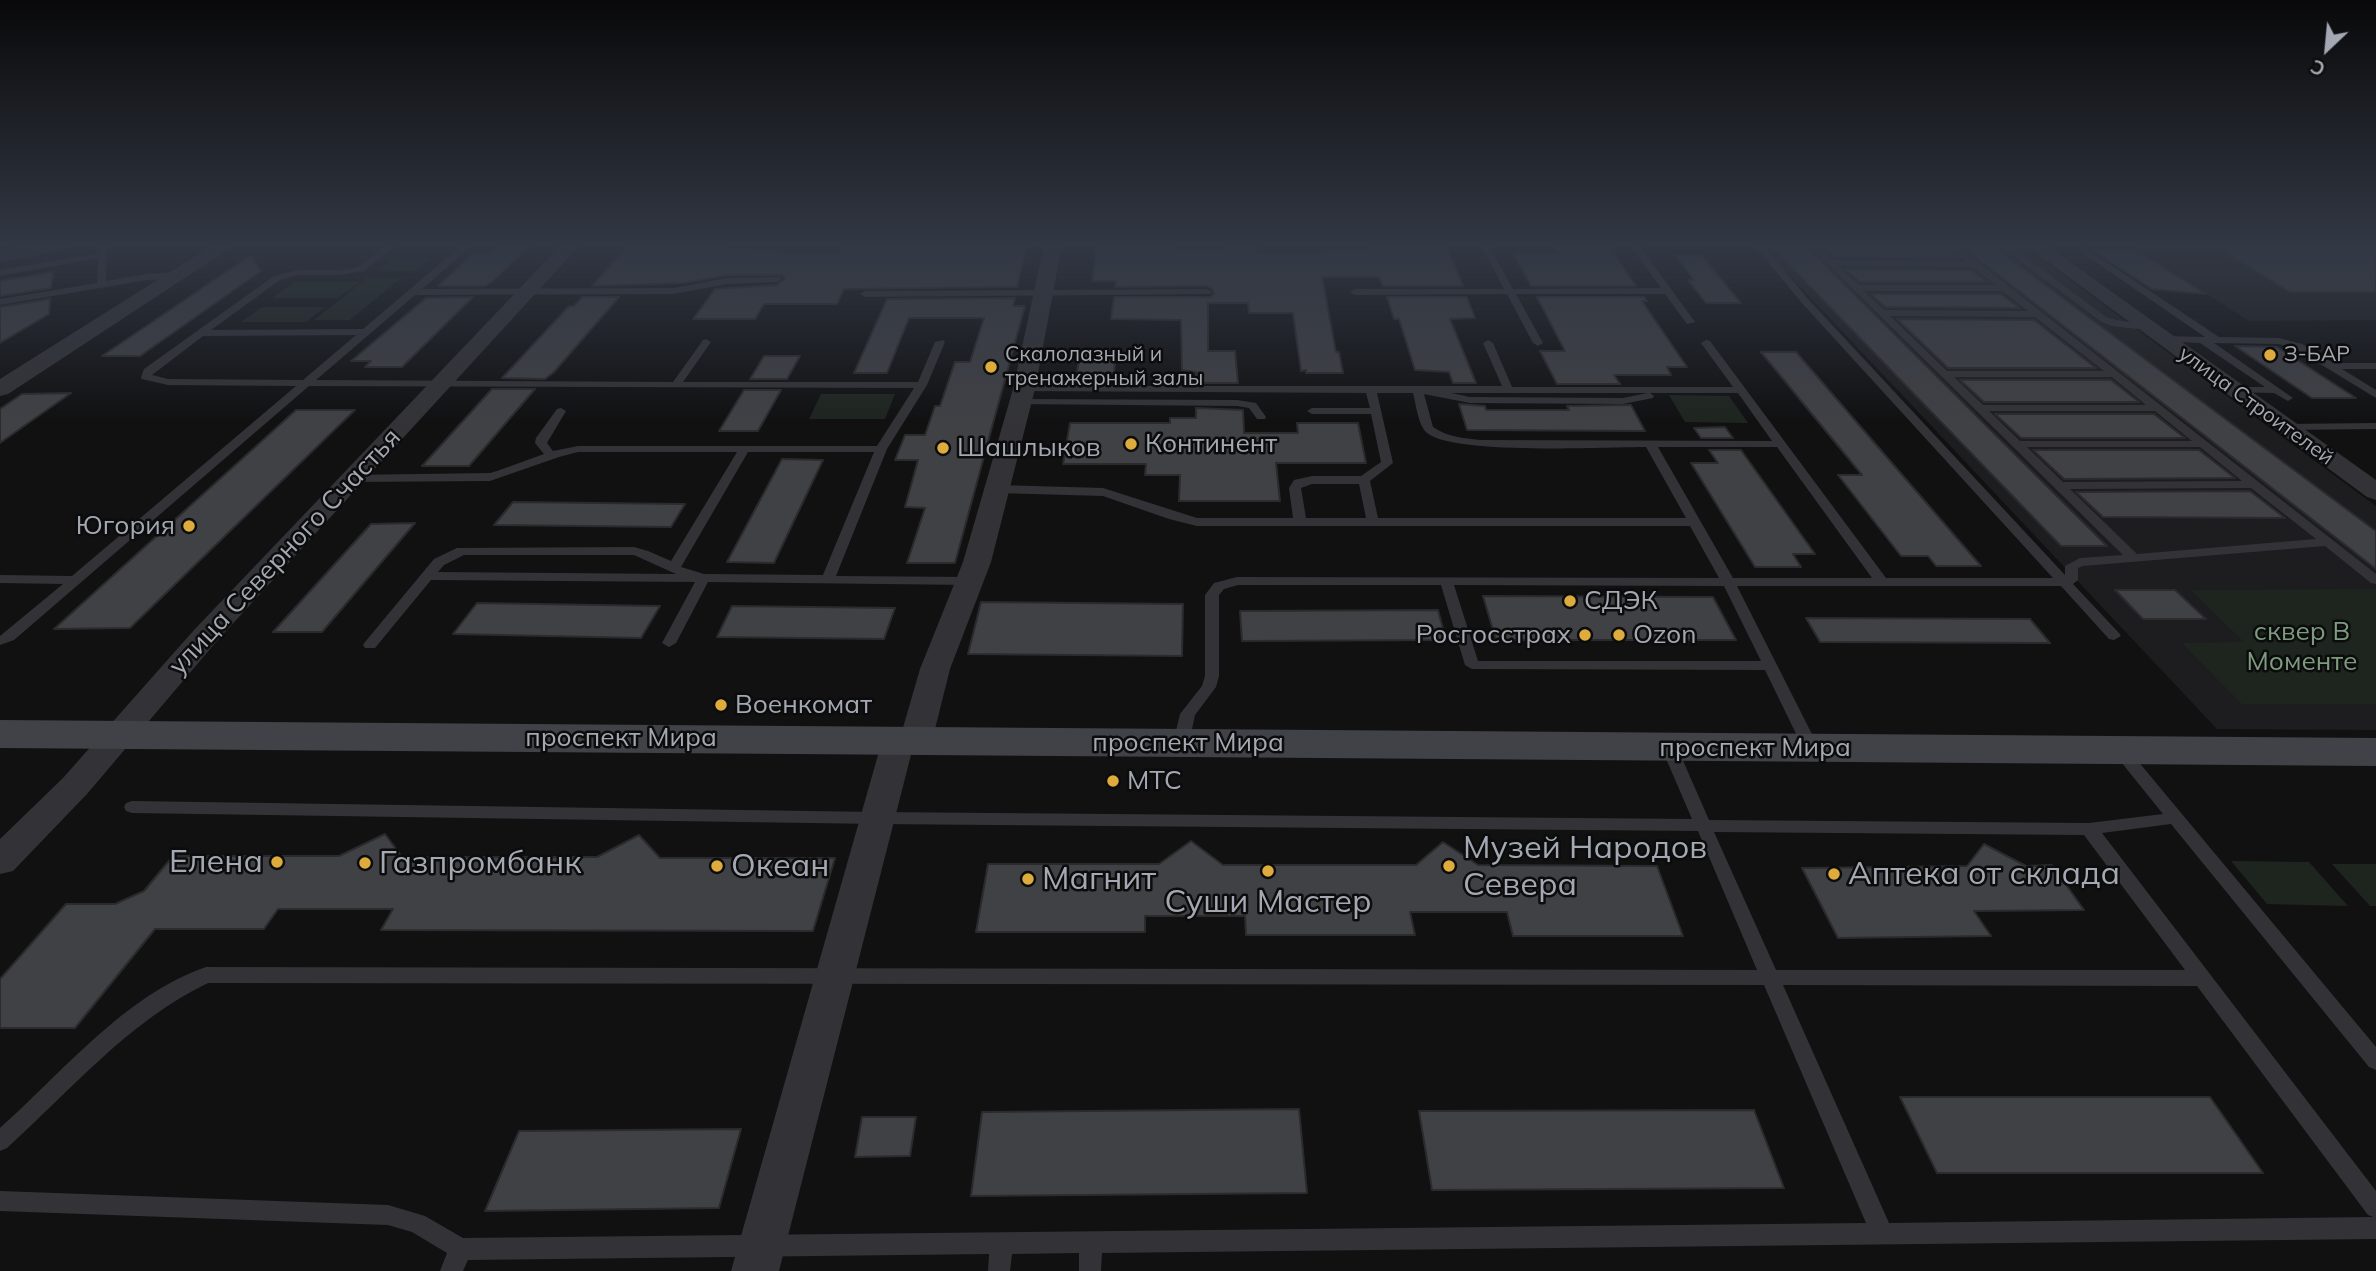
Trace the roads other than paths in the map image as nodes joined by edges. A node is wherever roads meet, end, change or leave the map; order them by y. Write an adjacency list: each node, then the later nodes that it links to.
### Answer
1 (133, 304): 35 (street)
2 (243, 304): 18 (lane)
3 (399, 304): 17 (lane)
4 (515, 304): 32 (street, улица Северного Счастья)
5 (1041, 304): 43 (street)
6 (1518, 304): 25 (lane)
7 (1677, 304): 16 (lane)
8 (1808, 304): 84 (lane)
9 (1873, 304): 14 (lane)
10 (2026, 304): 15 (lane)
11 (2084, 304): 19 (lane)
12 (2116, 304): 19 (street, улица Строителей)
13 (2164, 304): 21 (lane)
14 (1882, 313): 15 (lane); 29 (lane)
15 (2039, 314): 30 (lane)
16 (1690, 322)
17 (366, 332): 18 (lane); 31 (lane)
18 (202, 333): 31 (lane)
19 (2155, 333): 20 (lane); 41 (street, улица Строителей)
20 (2202, 340): 21 (lane); 42 (lane)
21 (2217, 340): 27 (lane)
22 (706, 342): 34 (lane)
23 (940, 342): 33 (lane)
24 (1488, 342): 38 (lane)
25 (1538, 343)
26 (1706, 343): 40 (lane)
27 (2331, 366): 28 (lane); 44 (lane)
28 (2376, 366)
29 (1944, 374): 30 (lane); 46 (lane)
30 (2114, 374): 47 (lane)
31 (306, 383): 32 (lane); 78 (lane)
32 (441, 383): 34 (lane); 61 (street, улица Северного Счастья)
33 (922, 384): 34 (lane); 59 (lane)
34 (676, 385)
35 (1, 388)
36 (1371, 389): 37 (lane); 43 (lane); 50 (lane)
37 (1417, 389): 38 (lane); 39 (lane); 54 (lane)
38 (1508, 389): 39 (lane)
39 (1676, 390): 40 (lane)
40 (1738, 390): 55 (lane)
41 (2234, 390): 42 (lane); 53 (street, улица Строителей)
42 (2276, 390): 45 (lane)
43 (1022, 395): 51 (lane); 65 (street)
44 (2376, 395)
45 (2288, 398)
46 (1980, 408): 47 (lane); 56 (lane)
47 (2157, 408): 57 (lane)
48 (561, 411): 60 (lane)
49 (1312, 411): 50 (lane)
50 (1376, 411): 62 (lane)
51 (1261, 417)
52 (2376, 426): 53 (lane)
53 (2285, 427): 66 (street, улица Строителей)
54 (1650, 444): 55 (lane); 69 (lane)
55 (1778, 444): 83 (lane)
56 (2016, 444): 57 (lane); 64 (lane)
57 (2203, 444): 63 (lane)
58 (745, 449): 59 (lane); 60 (lane); 72 (lane)
59 (881, 449): 79 (lane)
60 (550, 454): 61 (lane)
61 (353, 478): 92 (street, улица Северного Счастья)
62 (1364, 480): 67 (lane); 68 (lane)
63 (2254, 484): 64 (lane); 70 (lane)
64 (2059, 486): 73 (lane)
65 (997, 489): 67 (lane); 81 (street)
66 (2376, 492)
67 (1300, 522): 68 (lane)
68 (1373, 522): 69 (lane)
69 (1694, 522): 85 (lane)
70 (2328, 542): 73 (lane); 80 (lane)
71 (634, 551): 72 (lane); 74 (lane); 75 (lane)
72 (684, 552): 74 (lane)
73 (2132, 556): 84 (lane)
74 (674, 568): 76 (lane)
75 (427, 576): 76 (lane); 89 (lane)
76 (704, 578): 79 (lane); 88 (lane)
77 (0, 579): 78 (lane)
78 (75, 580): 87 (lane)
79 (828, 580): 81 (lane)
80 (2376, 580)
81 (971, 581): 93 (street)
82 (1446, 582): 85 (lane); 90 (lane); 94 (lane)
83 (1882, 582): 84 (lane); 85 (lane)
84 (2064, 582): 86 (lane)
85 (1728, 583): 90 (lane)
86 (2114, 636)
87 (0, 641)
88 (669, 643)
89 (369, 645)
90 (1769, 666): 96 (lane)
91 (0, 734): 92 (main road, проспект Мира)
92 (118, 734): 93 (main road, проспект Мира); 104 (street, улица Северного Счастья)
93 (907, 741): 94 (main road, проспект Мира); 100 (street)
94 (1181, 743): 95 (main road, проспект Мира)
95 (1669, 747): 96 (main road, проспект Мира); 102 (lane)
96 (1811, 748): 97 (main road, проспект Мира)
97 (2120, 750): 98 (main road, проспект Мира); 101 (lane)
98 (2376, 752)
99 (132, 807): 100 (lane)
100 (877, 818): 102 (lane); 105 (street)
101 (2176, 818): 103 (lane); 108 (lane)
102 (1702, 825): 103 (lane); 106 (lane)
103 (2089, 829): 107 (lane)
104 (0, 861)
105 (834, 976): 106 (lane); 109 (lane); 117 (street)
106 (1771, 978): 107 (lane); 113 (lane)
107 (2202, 978): 111 (lane)
108 (2376, 1061)
109 (0, 1140)
110 (0, 1201): 116 (lane)
111 (2376, 1208)
112 (2376, 1228): 113 (lane)
113 (1882, 1233): 114 (lane)
114 (1091, 1242): 115 (lane); 120 (lane)
115 (1002, 1243): 117 (lane); 119 (lane)
116 (461, 1249): 117 (lane); 118 (lane)
117 (758, 1258)
118 (451, 1271)
119 (999, 1271)
120 (1090, 1271)

